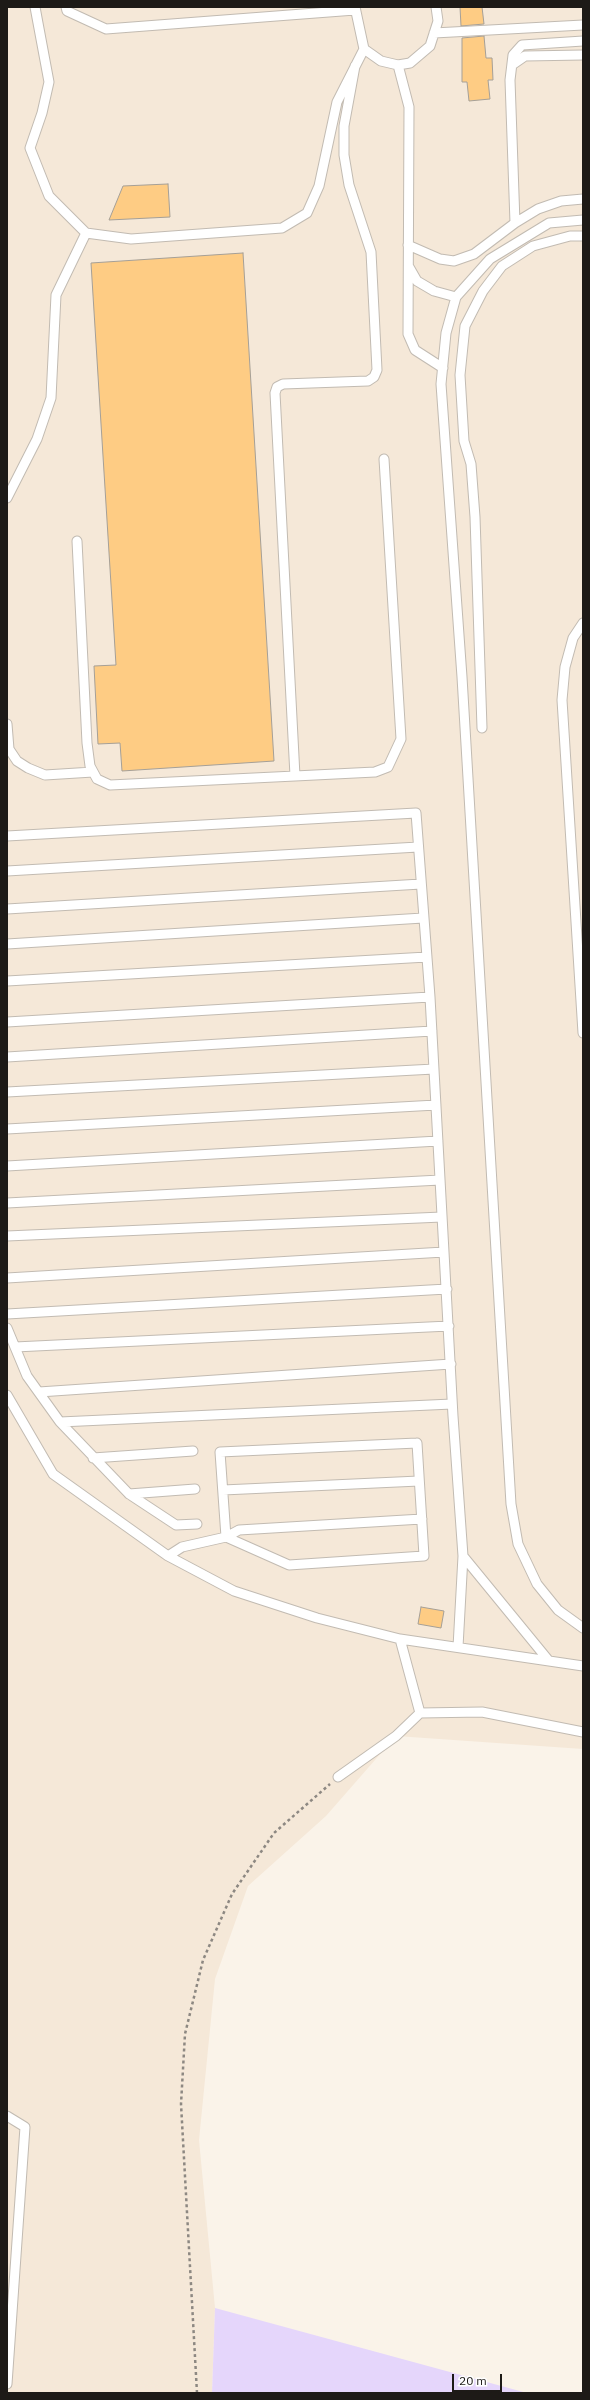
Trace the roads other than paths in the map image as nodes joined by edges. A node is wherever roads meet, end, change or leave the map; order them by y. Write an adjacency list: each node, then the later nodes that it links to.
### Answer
1 (35, 7): 16 (lane)
2 (66, 7): 4 (lane)
3 (436, 7): 6 (lane)
4 (355, 9): 8 (lane)
5 (583, 25): 6 (lane)
6 (434, 33): 10 (lane)
7 (583, 41): 11 (lane)
8 (364, 49): 10 (lane); 12 (lane)
9 (583, 54): 11 (lane)
10 (398, 65): 18 (lane)
11 (512, 65): 15 (lane)
12 (355, 66): 16 (lane); 29 (lane)
13 (583, 200): 15 (lane)
14 (583, 220): 20 (lane)
15 (515, 223): 18 (lane)
16 (86, 233): 23 (lane)
17 (583, 236): 27 (lane)
18 (408, 245): 19 (lane)
19 (409, 265): 20 (lane); 21 (lane)
20 (456, 297): 21 (lane)
21 (443, 368): 77 (lane)
22 (384, 459): 29 (lane)
23 (7, 498)
24 (78, 541): 28 (lane)
25 (583, 623): 42 (lane)
26 (7, 724): 28 (lane)
27 (482, 728)
28 (93, 772): 29 (lane)
29 (295, 776)
30 (7, 836): 31 (lane)
31 (418, 848): 32 (lane); 33 (lane)
32 (7, 870)
33 (421, 884): 34 (lane); 35 (lane)
34 (7, 909)
35 (424, 918): 36 (lane); 37 (lane)
36 (7, 944)
37 (427, 958): 38 (lane); 39 (lane)
38 (7, 981)
39 (430, 997): 40 (lane); 41 (lane)
40 (7, 1022)
41 (432, 1031): 43 (lane); 44 (lane)
42 (583, 1033)
43 (7, 1057)
44 (434, 1069): 45 (lane); 46 (lane)
45 (7, 1092)
46 (436, 1105): 47 (lane); 48 (lane)
47 (7, 1129)
48 (438, 1141): 49 (lane); 50 (lane)
49 (7, 1166)
50 (440, 1180): 51 (lane); 52 (lane)
51 (7, 1203)
52 (442, 1217): 53 (lane); 54 (lane)
53 (7, 1236)
54 (444, 1252): 55 (lane); 56 (lane)
55 (7, 1278)
56 (446, 1289): 57 (lane); 58 (lane)
57 (7, 1314)
58 (449, 1326): 60 (lane); 61 (lane)
59 (7, 1328): 60 (lane)
60 (15, 1347): 62 (lane)
61 (451, 1364): 62 (lane); 64 (lane)
62 (39, 1392): 65 (lane)
63 (7, 1395): 75 (lane)
64 (452, 1404): 65 (lane); 76 (lane)
65 (60, 1422): 67 (lane)
66 (193, 1451): 67 (lane)
67 (93, 1458): 71 (lane)
68 (419, 1481): 70 (lane); 70 (lane); 72 (lane)
69 (195, 1489): 71 (lane)
70 (223, 1490): 74 (lane)
71 (129, 1494): 73 (lane)
72 (422, 1519): 74 (lane); 74 (lane)
73 (197, 1524)
74 (226, 1537): 75 (lane)
75 (168, 1556): 78 (lane)
76 (463, 1556): 79 (lane); 80 (lane)
77 (583, 1628)
78 (400, 1639): 79 (lane); 82 (lane)
79 (458, 1648): 80 (lane)
80 (549, 1661): 81 (lane)
81 (583, 1666)
82 (420, 1713): 83 (lane); 84 (lane)
83 (583, 1732)
84 (338, 1777)
85 (7, 2116): 86 (lane)
86 (7, 2384)

